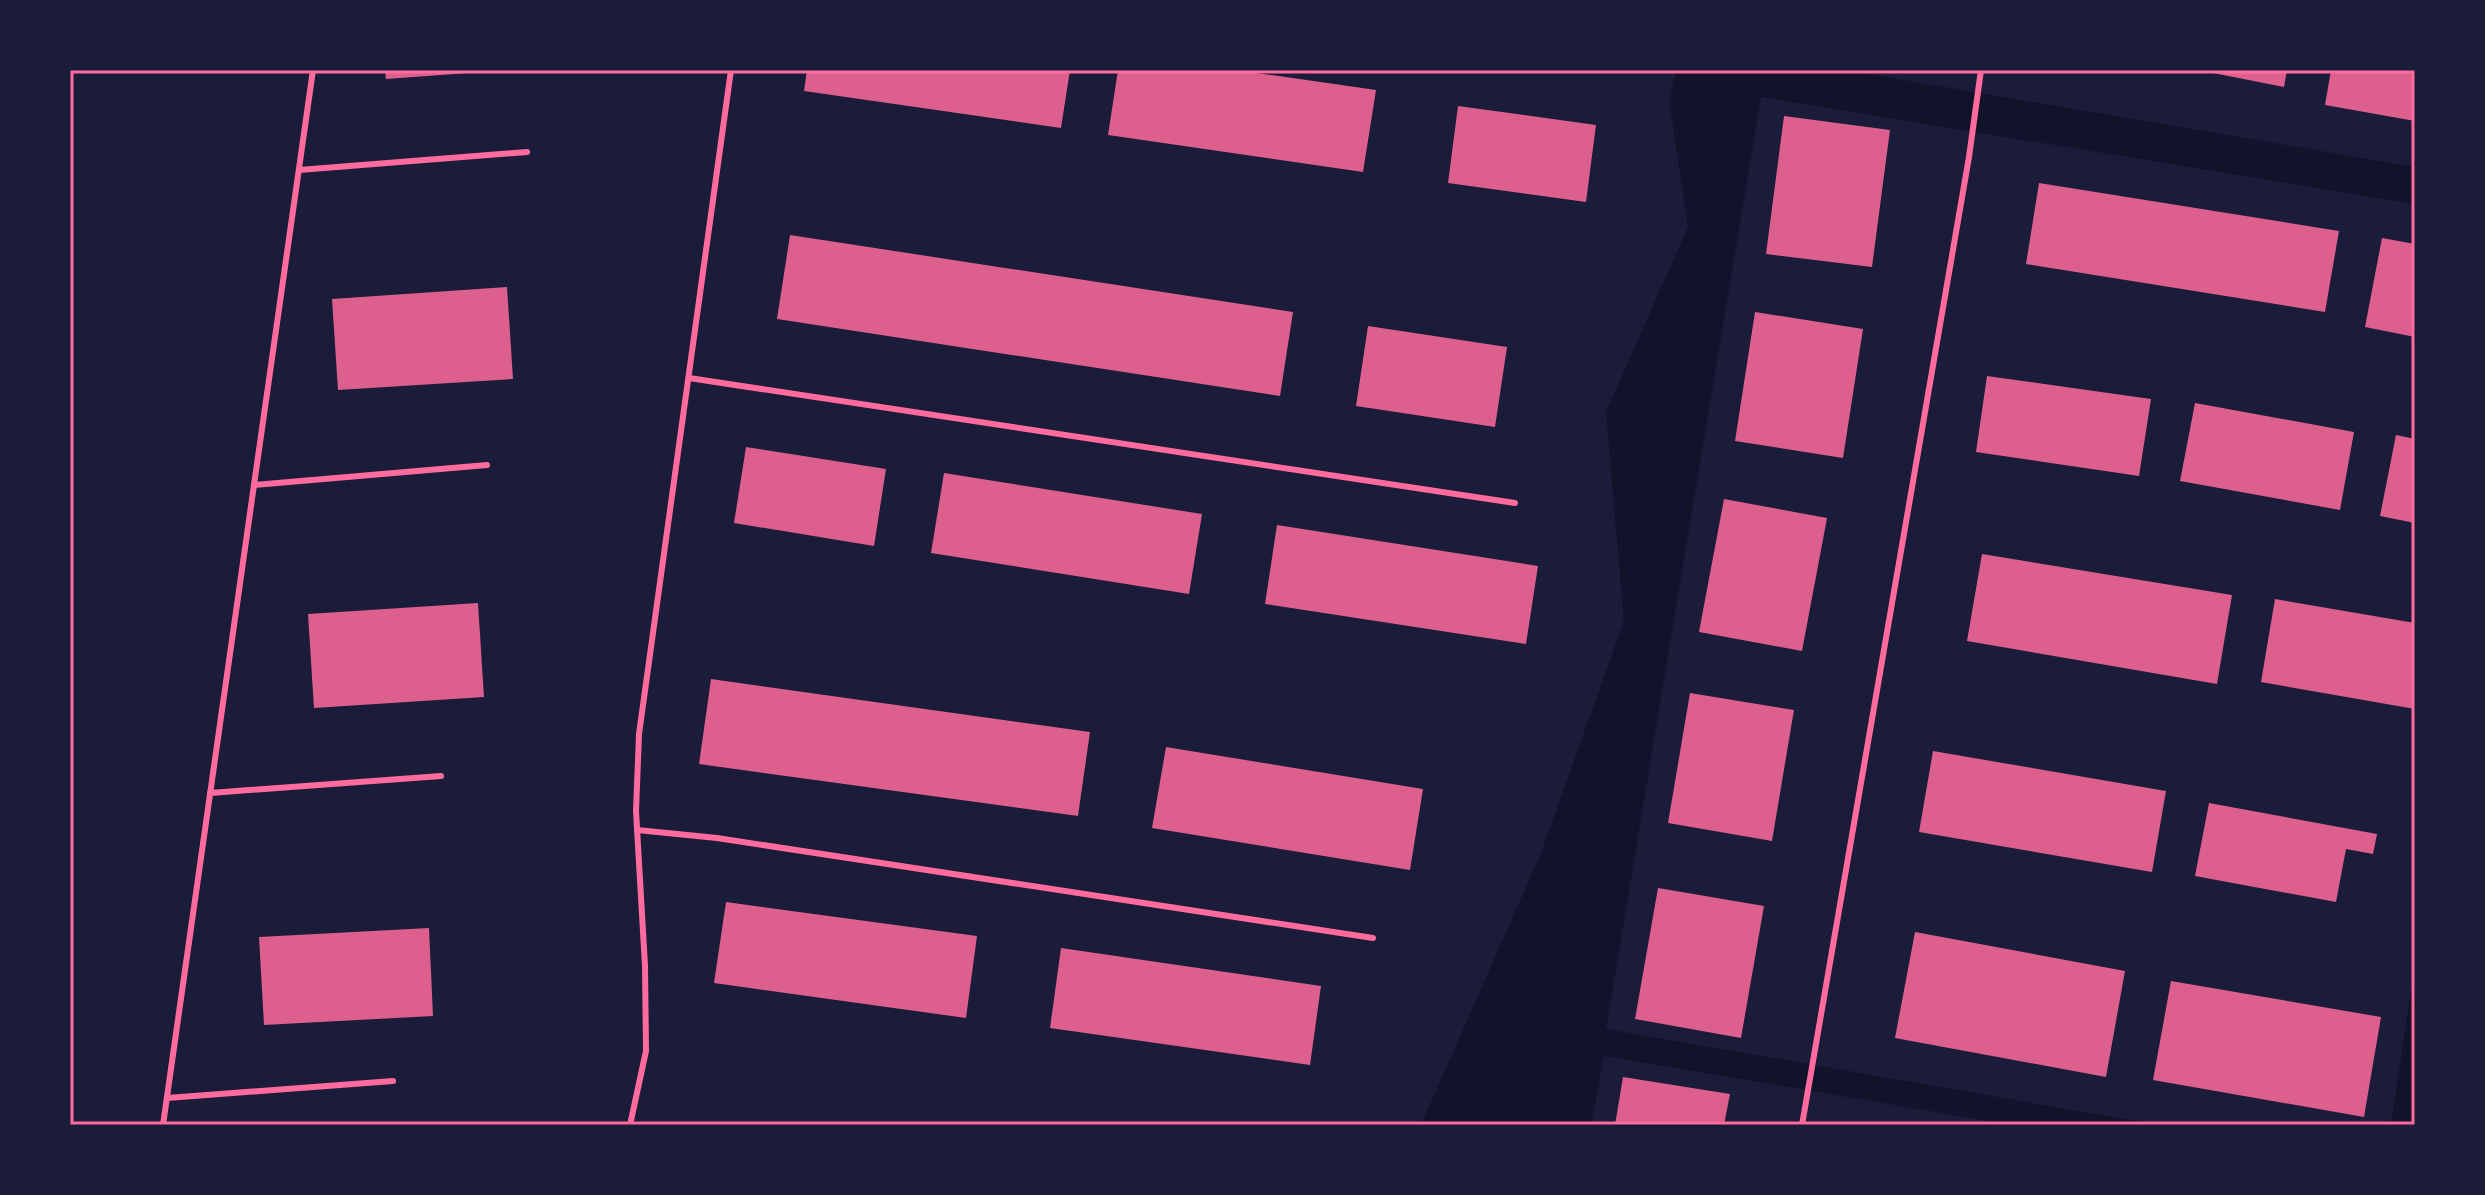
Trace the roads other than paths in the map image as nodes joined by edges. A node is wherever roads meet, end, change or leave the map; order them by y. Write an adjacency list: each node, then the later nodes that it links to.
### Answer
1 (313, 70): 5 (lane)
2 (731, 70): 6 (lane)
3 (1981, 70): 16 (lane)
4 (527, 152): 5 (lane)
5 (299, 170): 8 (lane)
6 (689, 378): 9 (lane); 12 (lane)
7 (487, 465): 8 (lane)
8 (254, 485): 11 (lane)
9 (1515, 503)
10 (441, 776): 11 (lane)
11 (210, 793): 15 (lane)
12 (637, 830): 13 (lane); 18 (lane)
13 (1373, 938)
14 (393, 1081): 15 (lane)
15 (167, 1098): 17 (lane)
16 (1802, 1124)
17 (163, 1125)
18 (630, 1125)

